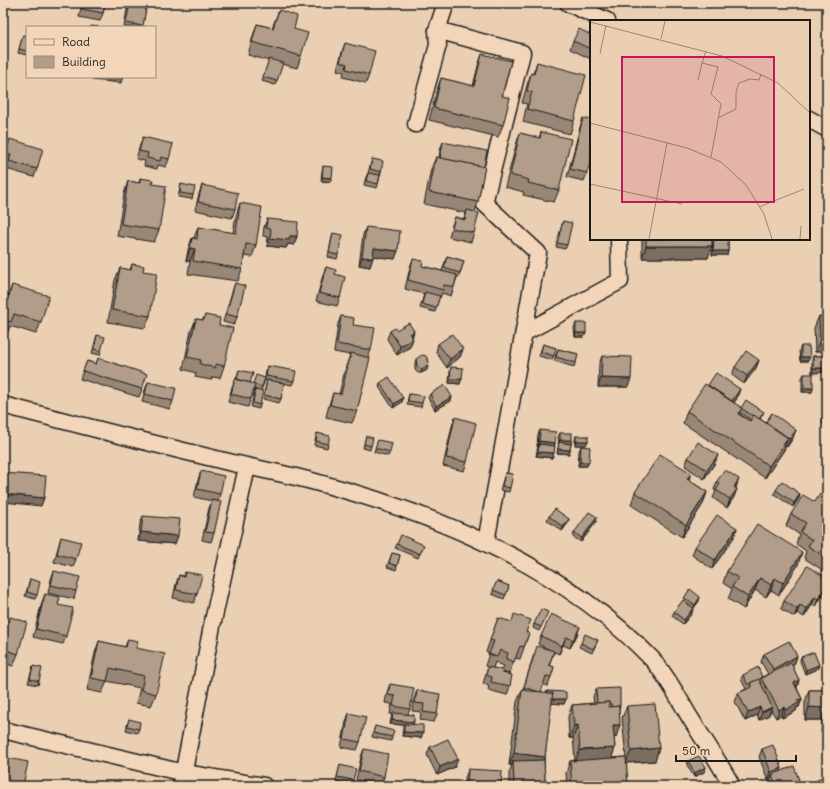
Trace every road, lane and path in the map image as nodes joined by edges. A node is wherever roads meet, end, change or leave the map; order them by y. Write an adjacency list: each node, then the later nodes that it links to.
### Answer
1 (446, 3): 4 (street)
2 (568, 3): 3 (street)
3 (605, 20)
4 (437, 30): 6 (street); 9 (street)
5 (810, 120): 7 (street)
6 (416, 124)
7 (827, 129)
8 (619, 240): 9 (street)
9 (524, 333): 12 (street)
10 (3, 405): 11 (street)
11 (247, 467): 12 (street); 14 (street)
12 (486, 542): 17 (street)
13 (3, 730): 14 (street)
14 (182, 780): 16 (street)
15 (827, 785): 18 (street)
16 (264, 786)
17 (732, 786)
18 (824, 786)

